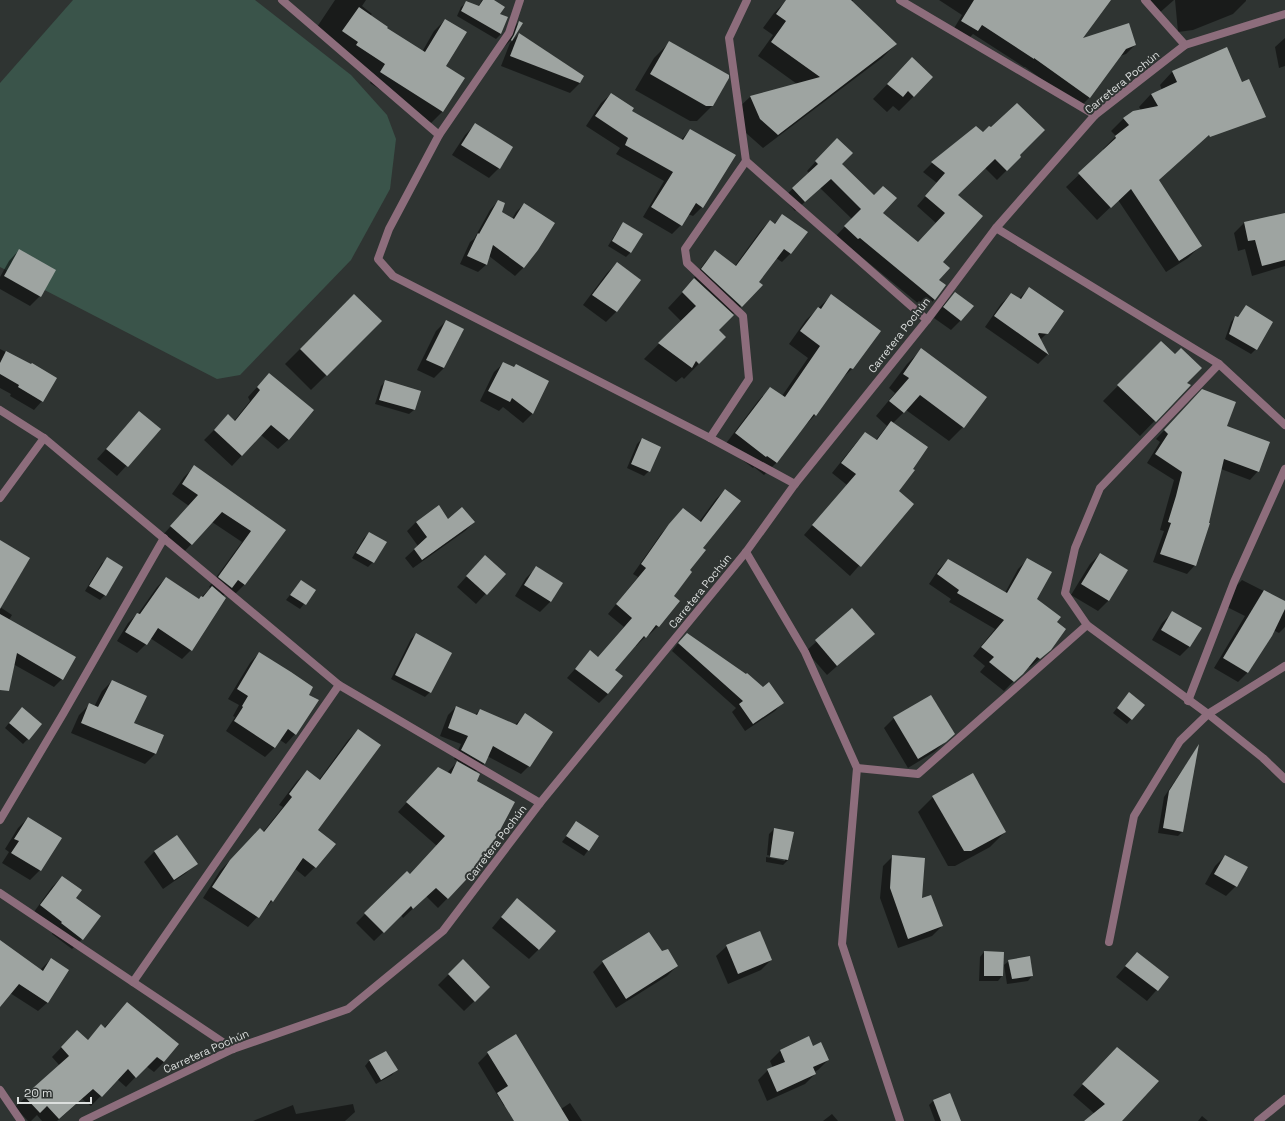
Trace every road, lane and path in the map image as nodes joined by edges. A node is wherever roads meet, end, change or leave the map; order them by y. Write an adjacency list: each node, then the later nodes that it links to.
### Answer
1 (282, 0): 9 (street)
2 (520, 0): 9 (street)
3 (747, 0): 10 (street)
4 (900, 0): 8 (street)
5 (1145, 0): 7 (street)
6 (1285, 14): 7 (street, Carretera Pochún)
7 (1185, 45): 8 (street, Carretera Pochún)
8 (1095, 115): 11 (street, Carretera Pochún)
9 (439, 135): 17 (street)
10 (746, 161): 12 (street); 17 (street)
11 (996, 228): 12 (street, Carretera Pochún); 13 (street)
12 (927, 320): 19 (street, Carretera Pochún)
13 (1219, 364): 15 (street); 23 (street)
14 (0, 410): 16 (street)
15 (1285, 425)
16 (44, 438): 20 (street); 21 (street)
17 (710, 438): 19 (street)
18 (1285, 469): 26 (street)
19 (795, 484): 22 (street, Carretera Pochún)
20 (0, 498)
21 (164, 538): 25 (street); 31 (street)
22 (746, 552): 28 (street); 30 (street, Carretera Pochún)
23 (1087, 625): 26 (street); 28 (street)
24 (1285, 666): 27 (street)
25 (339, 685): 30 (street); 34 (street)
26 (1188, 701): 27 (street)
27 (1208, 714): 29 (street); 33 (street)
28 (857, 768): 40 (street)
29 (1285, 779)
30 (540, 803): 35 (street, Carretera Pochún)
31 (0, 820)
32 (0, 893): 34 (street)
33 (1109, 942)
34 (133, 982): 35 (street)
35 (233, 1049): 39 (street, Carretera Pochún)
36 (0, 1090): 38 (street)
37 (1285, 1099): 41 (street)
38 (21, 1121)
39 (83, 1121)
40 (900, 1121)
41 (1258, 1121)

